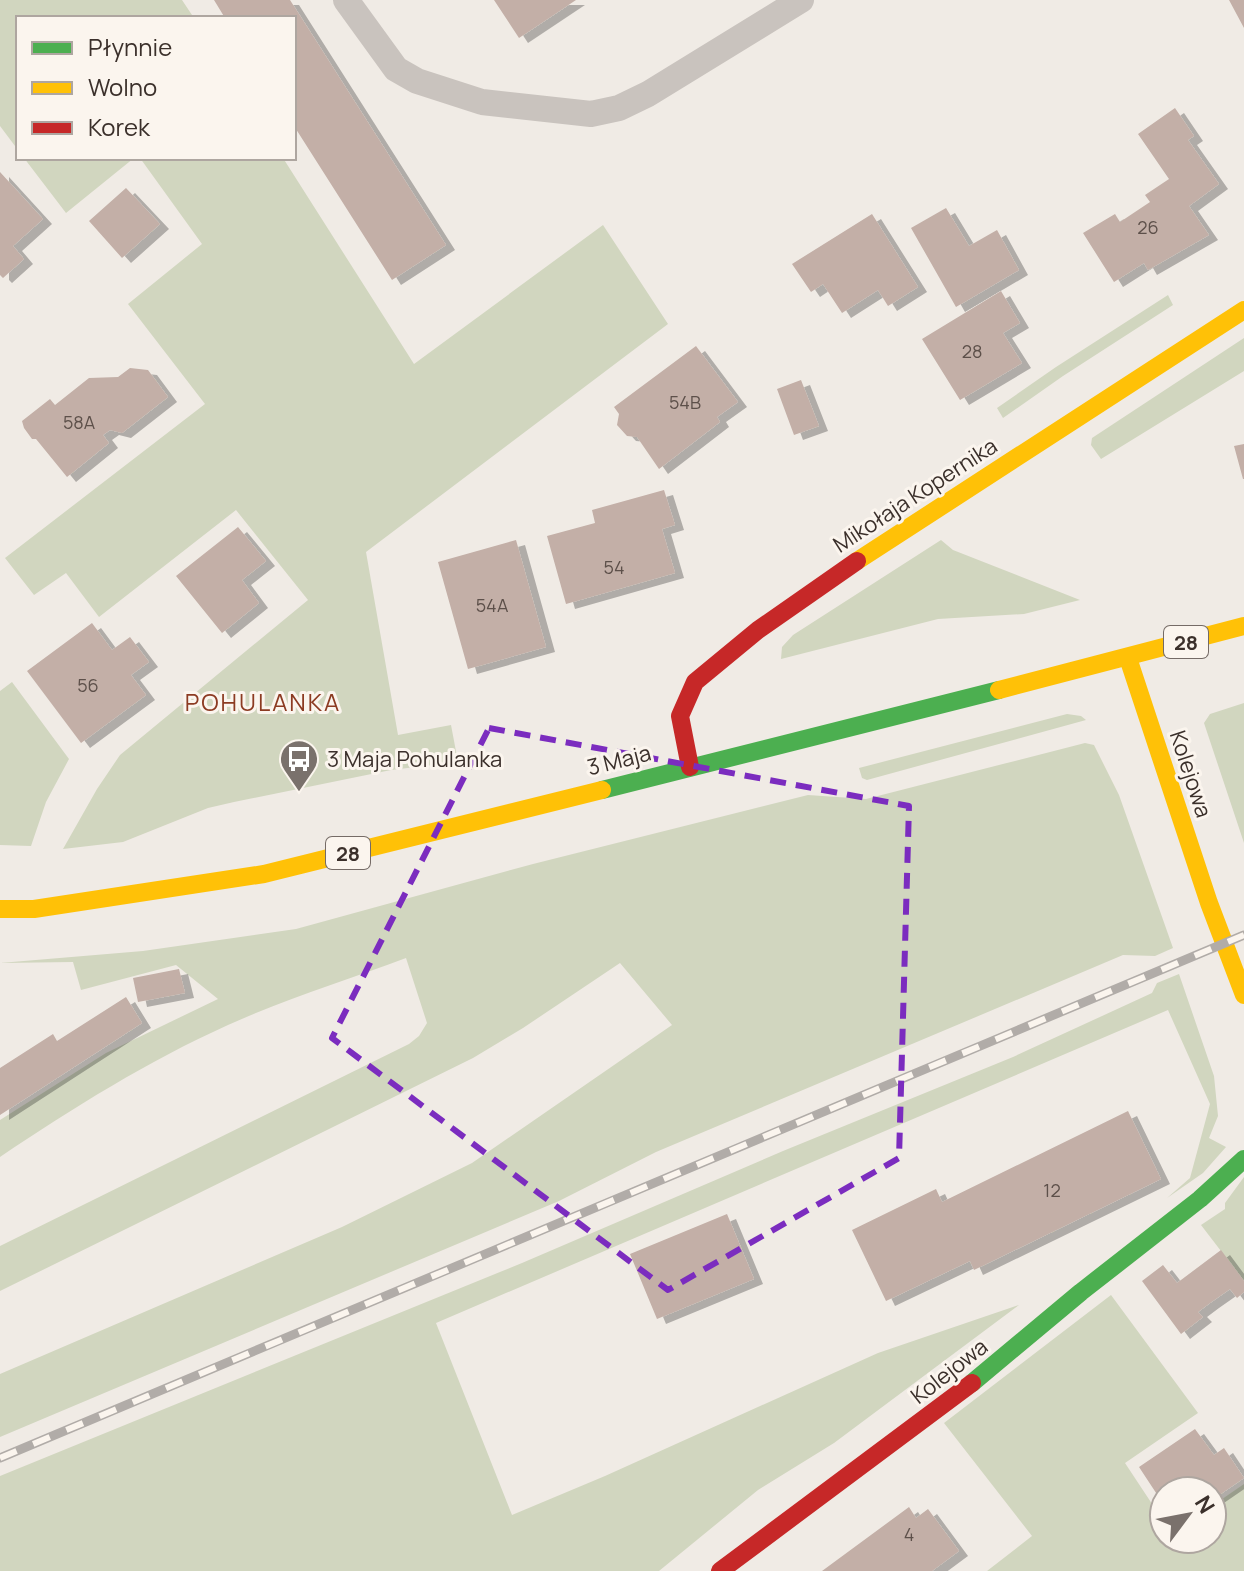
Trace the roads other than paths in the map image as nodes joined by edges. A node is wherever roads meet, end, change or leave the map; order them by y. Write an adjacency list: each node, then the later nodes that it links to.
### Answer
1 (346, 0): 2 (lane)
2 (801, 0)
3 (1244, 310): 6 (street, Mikołaja Kopernika)
4 (1244, 626): 5 (street, 3 Maja / 28)
5 (1128, 658): 6 (street, 3 Maja / 28); 8 (street, Kolejowa)
6 (690, 767): 7 (street, 3 Maja / 28)
7 (0, 909)
8 (1244, 995)
9 (1244, 1159): 10 (street, Kolejowa)
10 (720, 1571)

